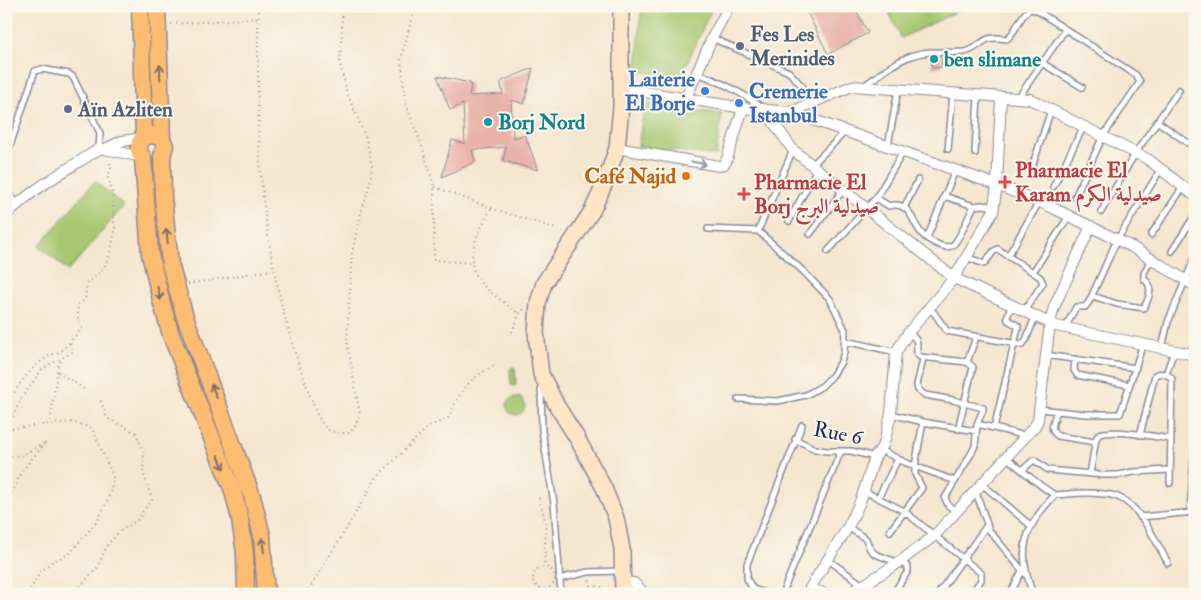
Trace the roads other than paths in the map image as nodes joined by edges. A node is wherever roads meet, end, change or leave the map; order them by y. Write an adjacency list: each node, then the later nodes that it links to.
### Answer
1 (140, 6): 28 (main road)
2 (158, 6): 29 (main road, one-way to 2)
3 (622, 6): 11 (main road)
4 (729, 6): 6 (street)
5 (1066, 30): 7 (lane); 9 (lane); 27 (lane)
6 (712, 38): 8 (street); 19 (lane)
7 (1042, 64): 10 (lane); 18 (lane)
8 (697, 73): 17 (street); 21 (lane)
9 (863, 87): 12 (street); 19 (street)
10 (1082, 87)
11 (621, 88): 17 (street); 31 (main road)
12 (898, 89): 14 (street); 30 (lane)
13 (1180, 90): 24 (lane)
14 (953, 93): 15 (street); 34 (lane)
15 (978, 95): 16 (street); 38 (lane)
16 (1001, 96): 18 (street); 47 (street)
17 (686, 98): 20 (street)
18 (1018, 98): 22 (street)
19 (811, 103): 23 (street)
20 (743, 108): 21 (street); 31 (street, one-way to 20)
21 (764, 109): 23 (street); 35 (street)
22 (1051, 110): 25 (street); 45 (lane)
23 (791, 112): 26 (street)
24 (1158, 122): 32 (lane); 37 (lane)
25 (1084, 126): 27 (street); 48 (lane)
26 (846, 131): 30 (street); 42 (lane)
27 (1103, 136): 37 (street); 54 (lane)
28 (143, 138): 29 (main road); 33 (street); 40 (main road)
29 (162, 139): 39 (main road)
30 (888, 146): 36 (street)
31 (616, 148): 105 (main road)
32 (1195, 148)
33 (102, 149): 40 (street); 41 (lane); 57 (street)
34 (948, 149)
35 (793, 150): 42 (street); 69 (lane)
36 (903, 152): 44 (street); 55 (lane)
37 (1136, 152): 43 (street); 62 (lane)
38 (975, 153)
39 (162, 156): 40 (main road); 158 (main road, one-way to 39)
40 (142, 157): 157 (main road, one-way to 157)
41 (6, 158)
42 (814, 167): 51 (street); 66 (lane)
43 (1161, 169): 49 (street); 73 (lane)
44 (955, 170): 47 (street); 52 (lane)
45 (1031, 170)
46 (918, 180): 61 (lane)
47 (997, 185): 56 (street); 59 (street)
48 (1053, 187)
49 (1183, 187): 53 (street); 71 (lane)
50 (6, 190): 57 (lane)
51 (843, 190): 60 (street); 70 (lane)
52 (944, 196): 58 (lane); 72 (lane)
53 (1195, 196)
54 (1075, 197)
55 (876, 198): 60 (lane); 61 (lane)
56 (1039, 202): 64 (street); 76 (lane)
57 (17, 204): 63 (street)
58 (974, 206): 59 (lane); 72 (lane)
59 (995, 207): 77 (street)
60 (866, 208): 74 (lane); 81 (street)
61 (904, 208): 72 (lane)
62 (1101, 212)
63 (6, 215)
64 (1070, 215): 67 (street); 80 (lane)
65 (1195, 215): 75 (lane)
66 (789, 222)
67 (1091, 226): 73 (street); 88 (street)
68 (708, 229): 69 (lane)
69 (758, 231): 92 (lane)
70 (810, 234)
71 (1151, 234)
72 (927, 238)
73 (1117, 240): 79 (street); 83 (lane)
74 (828, 251)
75 (1172, 251)
76 (1008, 256): 77 (lane); 80 (lane)
77 (966, 257): 81 (street)
78 (1195, 257): 82 (lane)
79 (1151, 258): 82 (street); 83 (lane)
80 (1033, 272): 86 (lane)
81 (954, 278): 84 (street); 85 (street)
82 (1190, 283): 96 (lane)
83 (1093, 296): 89 (lane)
84 (929, 306): 90 (street); 91 (lane)
85 (1012, 306): 86 (street); 94 (lane)
86 (1024, 311): 87 (street)
87 (1036, 316): 88 (street); 94 (lane)
88 (1050, 324): 89 (street); 100 (street)
89 (1065, 328): 95 (street)
90 (908, 332): 98 (street); 101 (lane)
91 (976, 336): 94 (lane); 103 (lane)
92 (845, 341): 98 (lane); 108 (lane)
93 (1195, 343): 99 (lane)
94 (1013, 344): 117 (lane)
95 (1143, 344): 96 (street); 104 (lane)
96 (1162, 348): 97 (street)
97 (1174, 350): 99 (street); 106 (lane)
98 (896, 352): 112 (street)
99 (1192, 354)
100 (1045, 355): 102 (lane); 110 (street)
101 (923, 358): 103 (lane); 109 (lane)
102 (1075, 359): 104 (lane); 107 (lane)
103 (967, 362): 109 (lane)
104 (1136, 368): 107 (lane)
105 (541, 374): 153 (lane); 154 (main road)
106 (1166, 374): 119 (lane); 122 (lane)
107 (1129, 385): 111 (lane)
108 (738, 399)
109 (965, 404): 114 (lane); 116 (lane)
110 (1040, 409): 111 (lane); 120 (street)
111 (1057, 412): 123 (lane)
112 (892, 414): 113 (lane); 126 (street)
113 (924, 422): 116 (lane); 129 (lane)
114 (977, 424): 117 (lane); 118 (lane)
115 (802, 425): 121 (lane)
116 (958, 428): 118 (lane)
117 (994, 428): 120 (lane)
118 (976, 431): 133 (lane)
119 (1140, 435): 122 (lane); 123 (lane)
120 (1026, 436): 127 (street)
121 (795, 439): 125 (lane, Rue 6); 161 (lane)
122 (1170, 439): 131 (lane)
123 (1095, 442): 132 (lane)
124 (1195, 442): 140 (lane)
125 (840, 451): 126 (lane, Rue 6); 162 (lane)
126 (878, 453): 128 (lane, Rue 6); 136 (street)
127 (1007, 458): 130 (lane); 135 (street)
128 (898, 459): 129 (lane, Rue 6); 138 (lane)
129 (915, 466): 133 (lane, Rue 6); 139 (lane)
130 (1022, 470): 132 (lane); 137 (lane)
131 (1170, 470): 132 (lane); 134 (lane)
132 (1090, 474)
133 (955, 481): 141 (lane)
134 (1170, 483)
135 (979, 488): 141 (street); 143 (lane); 144 (lane)
136 (864, 491): 138 (lane); 145 (street)
137 (1055, 495): 142 (lane); 144 (lane)
138 (878, 498): 139 (lane)
139 (904, 512): 146 (lane); 147 (lane)
140 (1192, 512): 142 (lane)
141 (956, 513): 147 (street)
142 (1140, 516): 151 (lane)
143 (987, 525): 149 (lane); 152 (lane)
144 (1030, 525): 152 (lane)
145 (848, 527): 148 (street); 150 (lane)
146 (890, 531)
147 (934, 536): 149 (lane); 150 (street)
148 (827, 559): 155 (lane); 156 (street)
149 (963, 559): 166 (lane); 167 (lane)
150 (898, 563): 155 (street); 165 (lane)
151 (1168, 563)
152 (1024, 573): 168 (lane); 169 (lane)
153 (560, 579): 154 (lane); 159 (lane)
154 (623, 582): 160 (street)
155 (863, 585): 164 (street)
156 (809, 591): 163 (street)
157 (246, 594)
158 (266, 594)
159 (561, 594)
160 (645, 594)
161 (767, 594)
162 (782, 594)
163 (824, 594)
164 (849, 594)
165 (893, 594)
166 (938, 594)
167 (971, 594)
168 (1010, 594)
169 (1032, 594)

